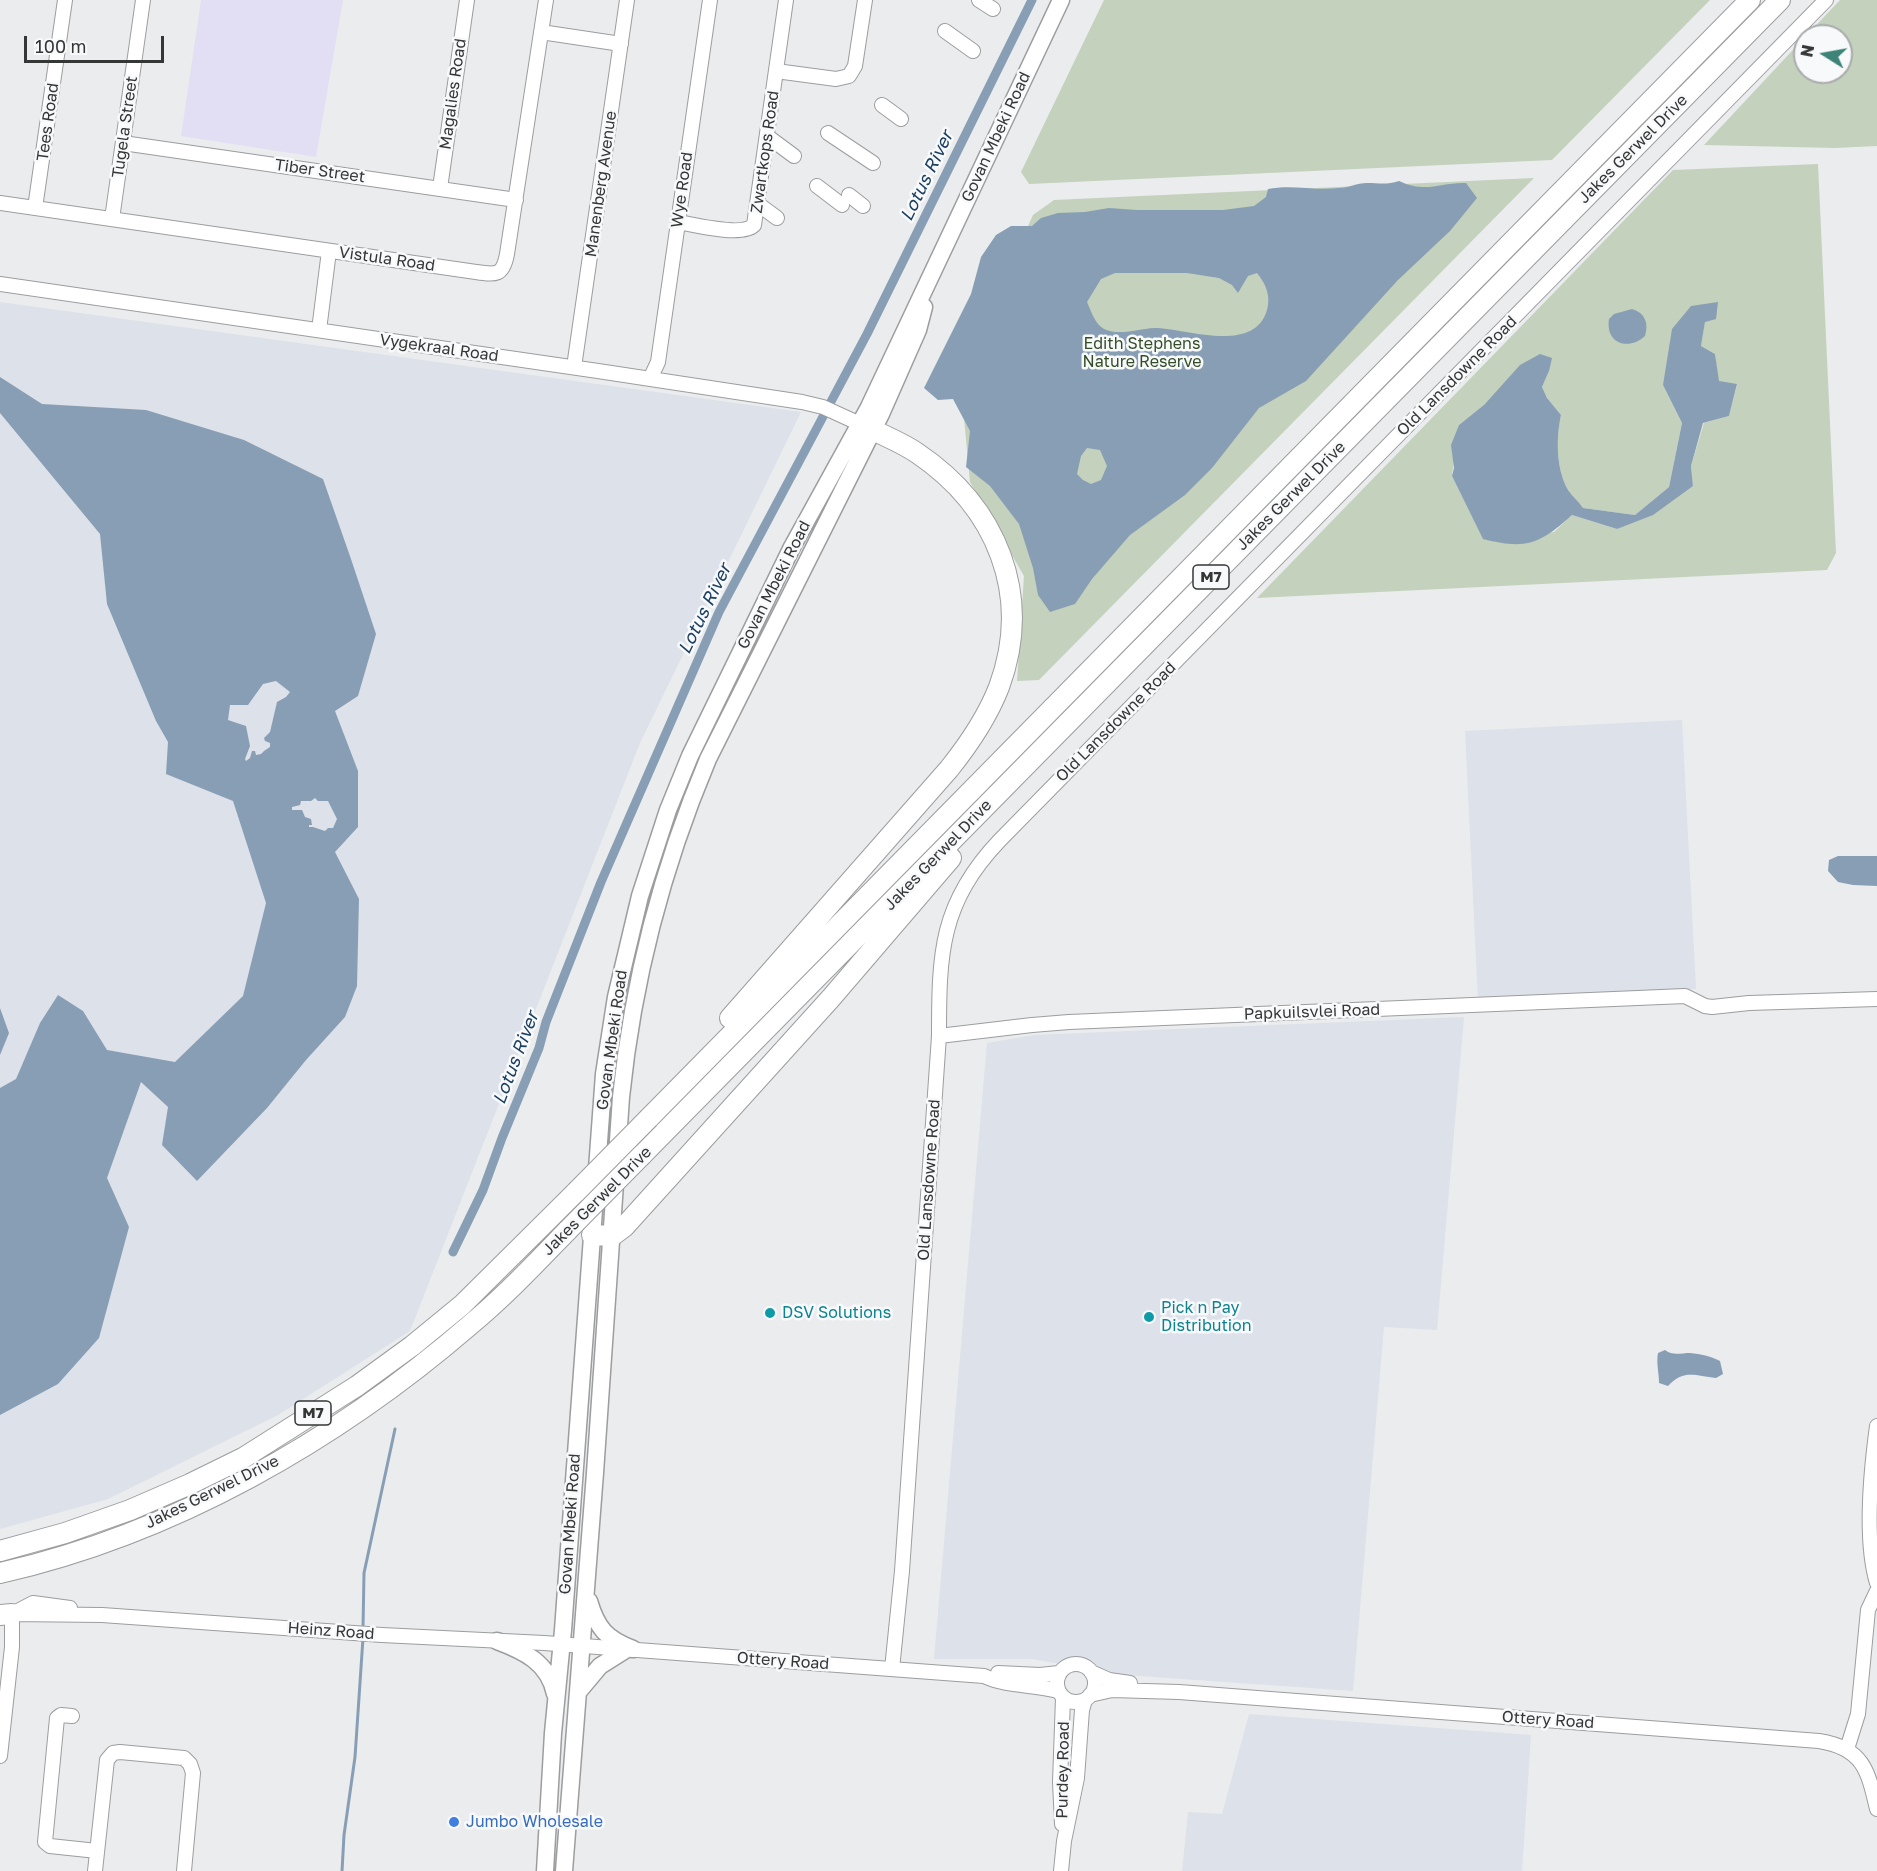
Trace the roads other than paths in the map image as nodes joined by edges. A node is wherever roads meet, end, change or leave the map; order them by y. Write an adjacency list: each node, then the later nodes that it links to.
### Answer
1 (65, 0): 33 (street, Tees Road)
2 (143, 0): 24 (street, Tugela Street)
3 (467, 0): 28 (street, Magalies Road)
4 (546, 0): 16 (street, Vistula Road)
5 (627, 0): 17 (street, Manenberg Avenue)
6 (710, 0): 36 (street, Wye Road)
7 (786, 0): 19 (street, Zwartkops Road)
8 (865, 0): 19 (street)
9 (979, 0): 14 (street)
10 (1061, 0): 42 (main road, Govan Mbeki Road)
11 (1750, 0): 46 (highway, Jakes Gerwel Drive / M7)
12 (1780, 0): 43 (highway, Jakes Gerwel Drive / M7)
13 (1826, 0): 45 (street, Old Lansdowne Road)
14 (993, 9)
15 (945, 31): 18 (street)
16 (541, 32): 17 (street); 29 (street, Vistula Road)
17 (621, 44): 40 (street, Manenberg Avenue)
18 (973, 51)
19 (776, 71): 23 (street, Zwartkops Road)
20 (882, 105): 21 (street)
21 (901, 118)
22 (828, 133): 26 (street)
23 (767, 136): 25 (street); 31 (street, Zwartkops Road)
24 (123, 143): 28 (street, Tiber Street); 35 (street, Tugela Street)
25 (794, 156)
26 (873, 164)
27 (818, 186): 32 (street)
28 (440, 188): 29 (street, Tiber Street)
29 (516, 200): 37 (street, Vistula Road)
30 (0, 203): 33 (street, Vistula Road)
31 (758, 204): 34 (street); 36 (street, Zwartkops Road)
32 (863, 206)
33 (35, 208): 35 (street, Vistula Road)
34 (777, 218)
35 (111, 219): 37 (street, Vistula Road)
36 (678, 222): 41 (street, Wye Road)
37 (329, 251): 39 (street)
38 (0, 284): 39 (street, Vygekraal Road)
39 (319, 330): 40 (street, Vygekraal Road)
40 (574, 367): 41 (street, Vygekraal Road)
41 (650, 379): 42 (street, Vygekraal Road)
42 (867, 427): 46 (highway); 47 (main road, Govan Mbeki Road); 48 (main road, Govan Mbeki Road)
43 (1060, 730): 48 (highway); 51 (highway, Jakes Gerwel Drive / M7, bridge)
44 (1877, 999): 45 (street, Papkuilsvlei Road)
45 (939, 1036): 63 (street, Old Lansdowne Road)
46 (653, 1114): 50 (highway, Jakes Gerwel Drive / M7, bridge)
47 (592, 1235): 48 (highway); 59 (main road, Govan Mbeki Road)
48 (612, 1236): 54 (main road, Govan Mbeki Road)
49 (1877, 1426): 52 (street)
50 (0, 1551)
51 (0, 1573)
52 (1877, 1583)
53 (1877, 1591): 73 (street)
54 (586, 1595): 60 (main road, Govan Mbeki Road); 62 (main road)
55 (42, 1614): 56 (street, Heinz Road); 57 (street, Heinz Road); 61 (street)
56 (6, 1615): 57 (street, Heinz Road); 61 (street)
57 (102, 1615): 58 (street, Heinz Road)
58 (497, 1641): 59 (street, Heinz Road); 71 (main road)
59 (561, 1644): 60 (street, Heinz Road); 71 (main road, Govan Mbeki Road)
60 (582, 1645): 62 (street, Ottery Road); 67 (main road, Govan Mbeki Road)
61 (12, 1647): 74 (street)
62 (630, 1649): 63 (street, Ottery Road); 67 (main road)
63 (892, 1669): 66 (street, Ottery Road)
64 (1091, 1672): 65 (street); 68 (street, Ottery Road); 70 (street)
65 (1059, 1673): 66 (street, Ottery Road); 69 (street)
66 (984, 1677): 69 (street, Ottery Road)
67 (579, 1691): 81 (main road, Govan Mbeki Road)
68 (1179, 1692): 70 (street, Ottery Road); 73 (street, Ottery Road)
69 (1061, 1695): 70 (street); 76 (street, Purdey Road)
70 (1088, 1698): 76 (street, Purdey Road)
71 (556, 1701): 80 (main road, Govan Mbeki Road)
72 (72, 1716): 77 (street)
73 (1847, 1749): 75 (street)
74 (0, 1756)
75 (1877, 1809)
76 (1064, 1841): 82 (street, Purdey Road)
77 (97, 1851): 78 (street); 79 (street)
78 (95, 1871)
79 (184, 1871)
80 (545, 1871)
81 (564, 1871)
82 (1061, 1871)

